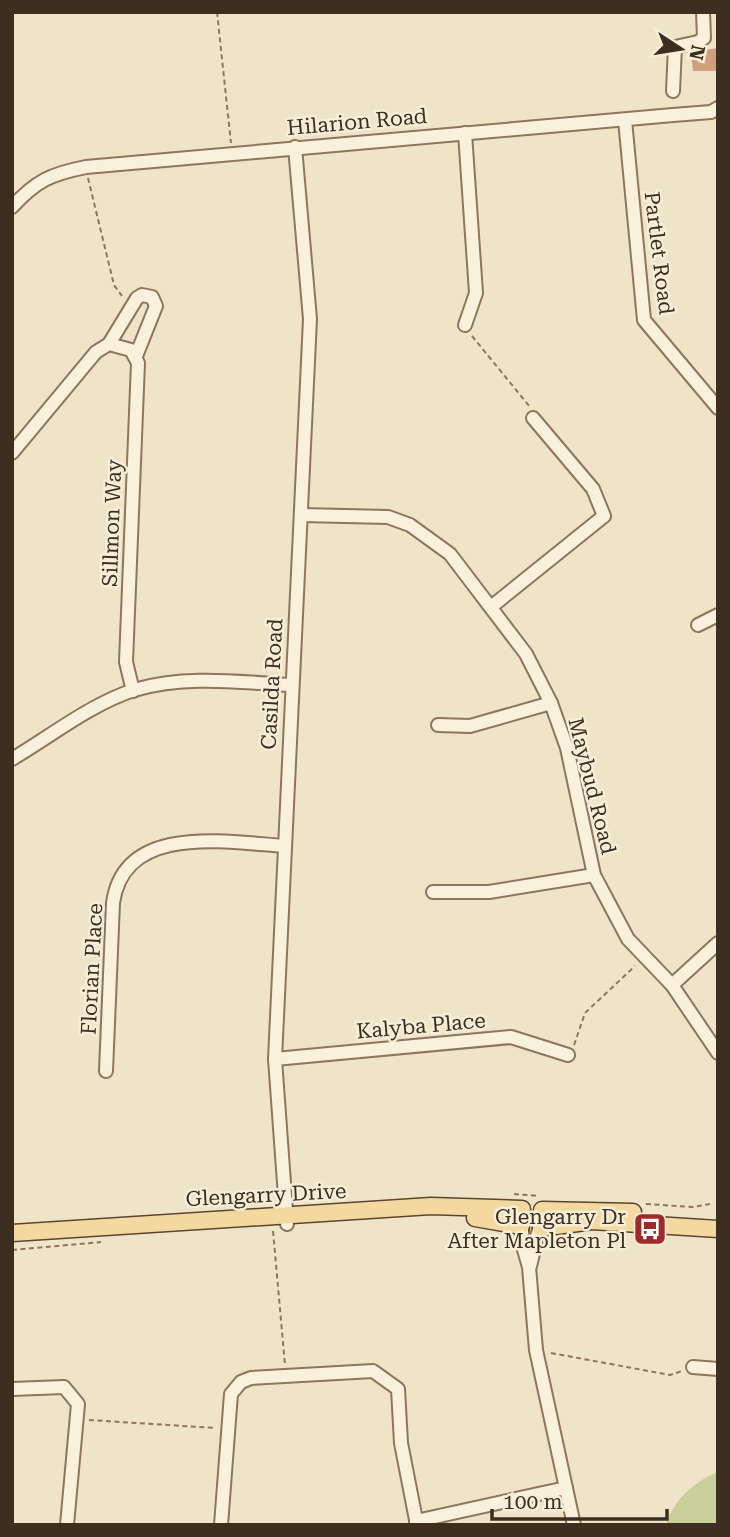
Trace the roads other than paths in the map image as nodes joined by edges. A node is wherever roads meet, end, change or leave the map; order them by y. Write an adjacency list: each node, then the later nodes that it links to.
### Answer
1 (703, 12): 2 (street)
2 (673, 91)
3 (718, 108): 4 (street, Hilarion Road)
4 (625, 120): 5 (street, Hilarion Road); 11 (street, Partlet Road)
5 (465, 133): 6 (street, Hilarion Road); 8 (street)
6 (295, 147): 7 (street, Hilarion Road); 14 (street, Casilda Road)
7 (12, 207)
8 (465, 326)
9 (109, 344): 10 (street); 10 (street, Sillmon Way); 13 (street)
10 (136, 356): 19 (street, Sillmon Way)
11 (718, 408)
12 (533, 418): 15 (street)
13 (12, 453)
14 (301, 515): 15 (street, Maybud Road); 18 (street, Casilda Road)
15 (491, 607): 20 (street, Maybud Road)
16 (718, 615): 17 (street)
17 (698, 625)
18 (290, 685): 19 (street); 23 (street, Casilda Road)
19 (133, 691): 22 (street)
20 (551, 703): 21 (street); 24 (street, Maybud Road)
21 (438, 725)
22 (12, 759)
23 (284, 845): 30 (street, Casilda Road); 31 (street, Florian Place)
24 (594, 875): 25 (street); 27 (street, Maybud Road)
25 (433, 892)
26 (718, 943): 27 (street)
27 (672, 985): 28 (street, Maybud Road)
28 (718, 1053)
29 (568, 1055): 30 (street, Kalyba Place)
30 (275, 1059): 35 (street, Casilda Road)
31 (106, 1071)
32 (522, 1209): 33 (main road); 35 (main road, Glengarry Drive); 36 (main road)
33 (542, 1210): 34 (main road); 37 (main road)
34 (718, 1218)
35 (282, 1223): 36 (main road, Glengarry Drive); 39 (main road, Glengarry Drive); 40 (main road, Glengarry Drive)
36 (522, 1226): 37 (main road); 41 (street)
37 (540, 1228): 38 (main road); 41 (street)
38 (718, 1229)
39 (12, 1233)
40 (12, 1242)
41 (530, 1267): 45 (street)
42 (693, 1367): 43 (street)
43 (718, 1368)
44 (12, 1389): 47 (street)
45 (566, 1488): 46 (street); 49 (street)
46 (416, 1523): 48 (street)
47 (67, 1525)
48 (221, 1525)
49 (574, 1525)

